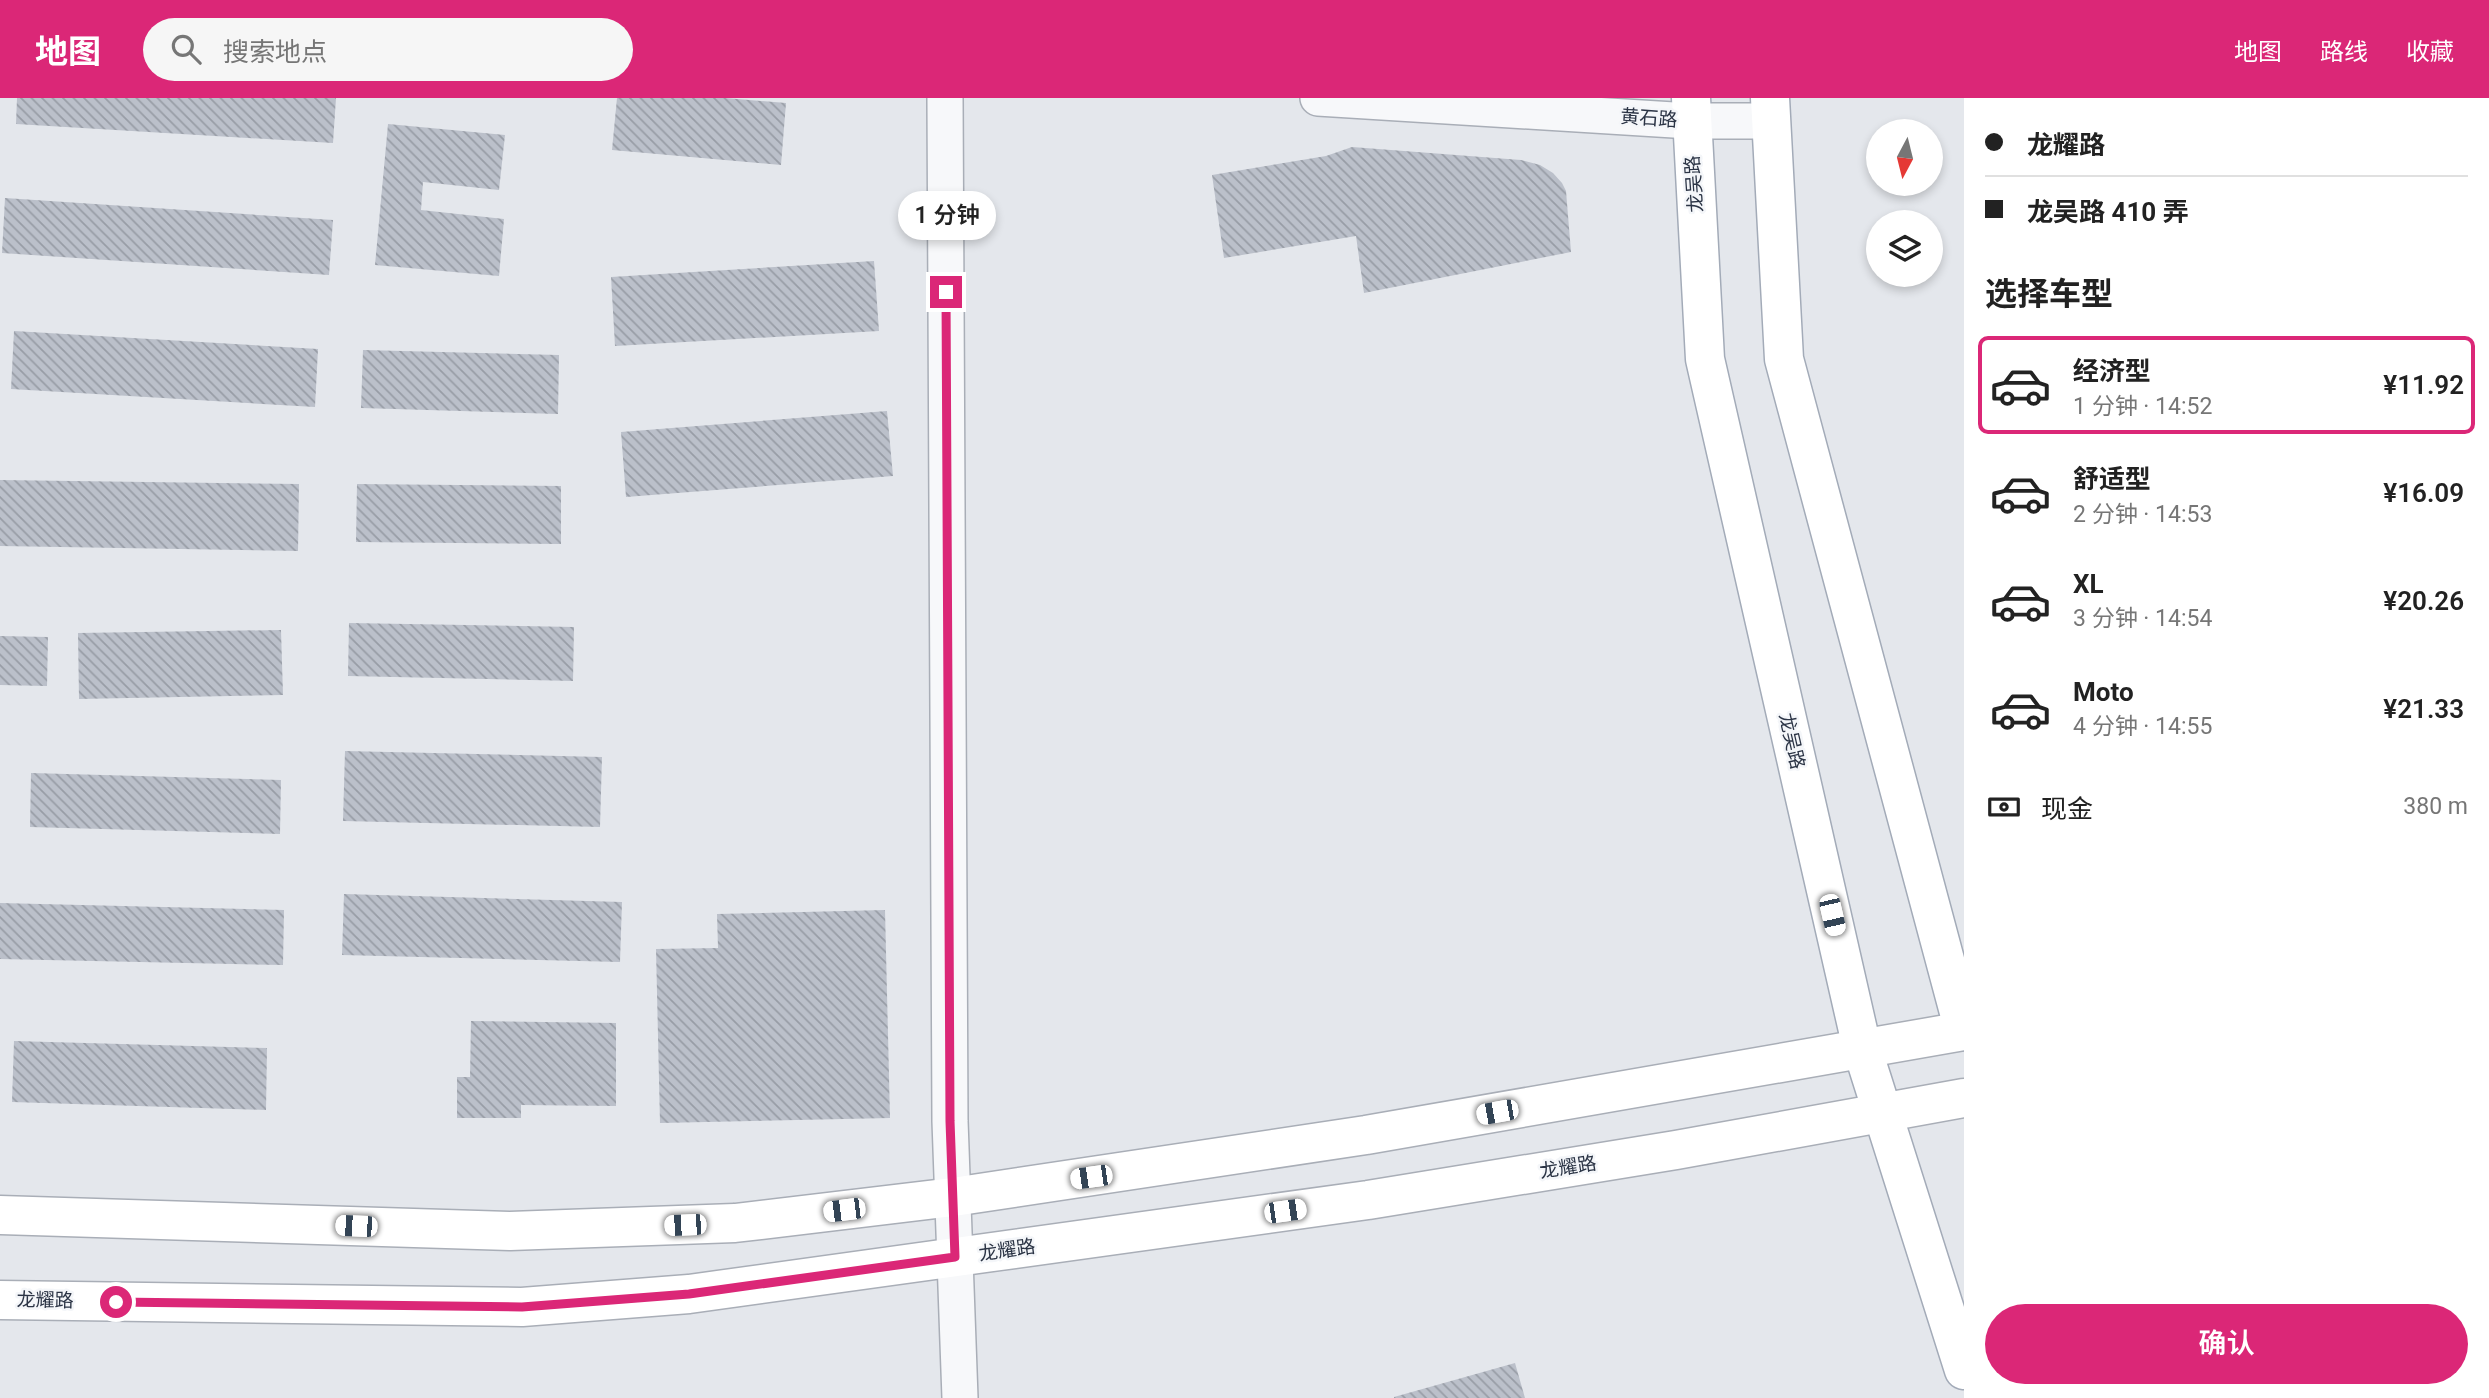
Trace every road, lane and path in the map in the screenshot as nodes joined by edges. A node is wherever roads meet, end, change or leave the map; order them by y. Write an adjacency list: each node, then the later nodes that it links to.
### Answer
1 (945, 98): 9 (street)
2 (1318, 98): 3 (street, 黄石路)
3 (1691, 109): 4 (street, 黄石路); 6 (main road, 龙吴路)
4 (1770, 109): 5 (main road)
5 (1964, 1031): 6 (main road)
6 (1862, 1048): 8 (main road, 龙吴路); 9 (main road)
7 (1964, 1098): 8 (main road, 龙耀路)
8 (1882, 1114): 11 (main road, 龙耀路); 13 (main road, 龙吴路)
9 (953, 1197): 10 (main road); 11 (street)
10 (0, 1215)
11 (955, 1257): 12 (main road, 龙耀路); 14 (street)
12 (0, 1300)
13 (1964, 1370)
14 (960, 1398)

